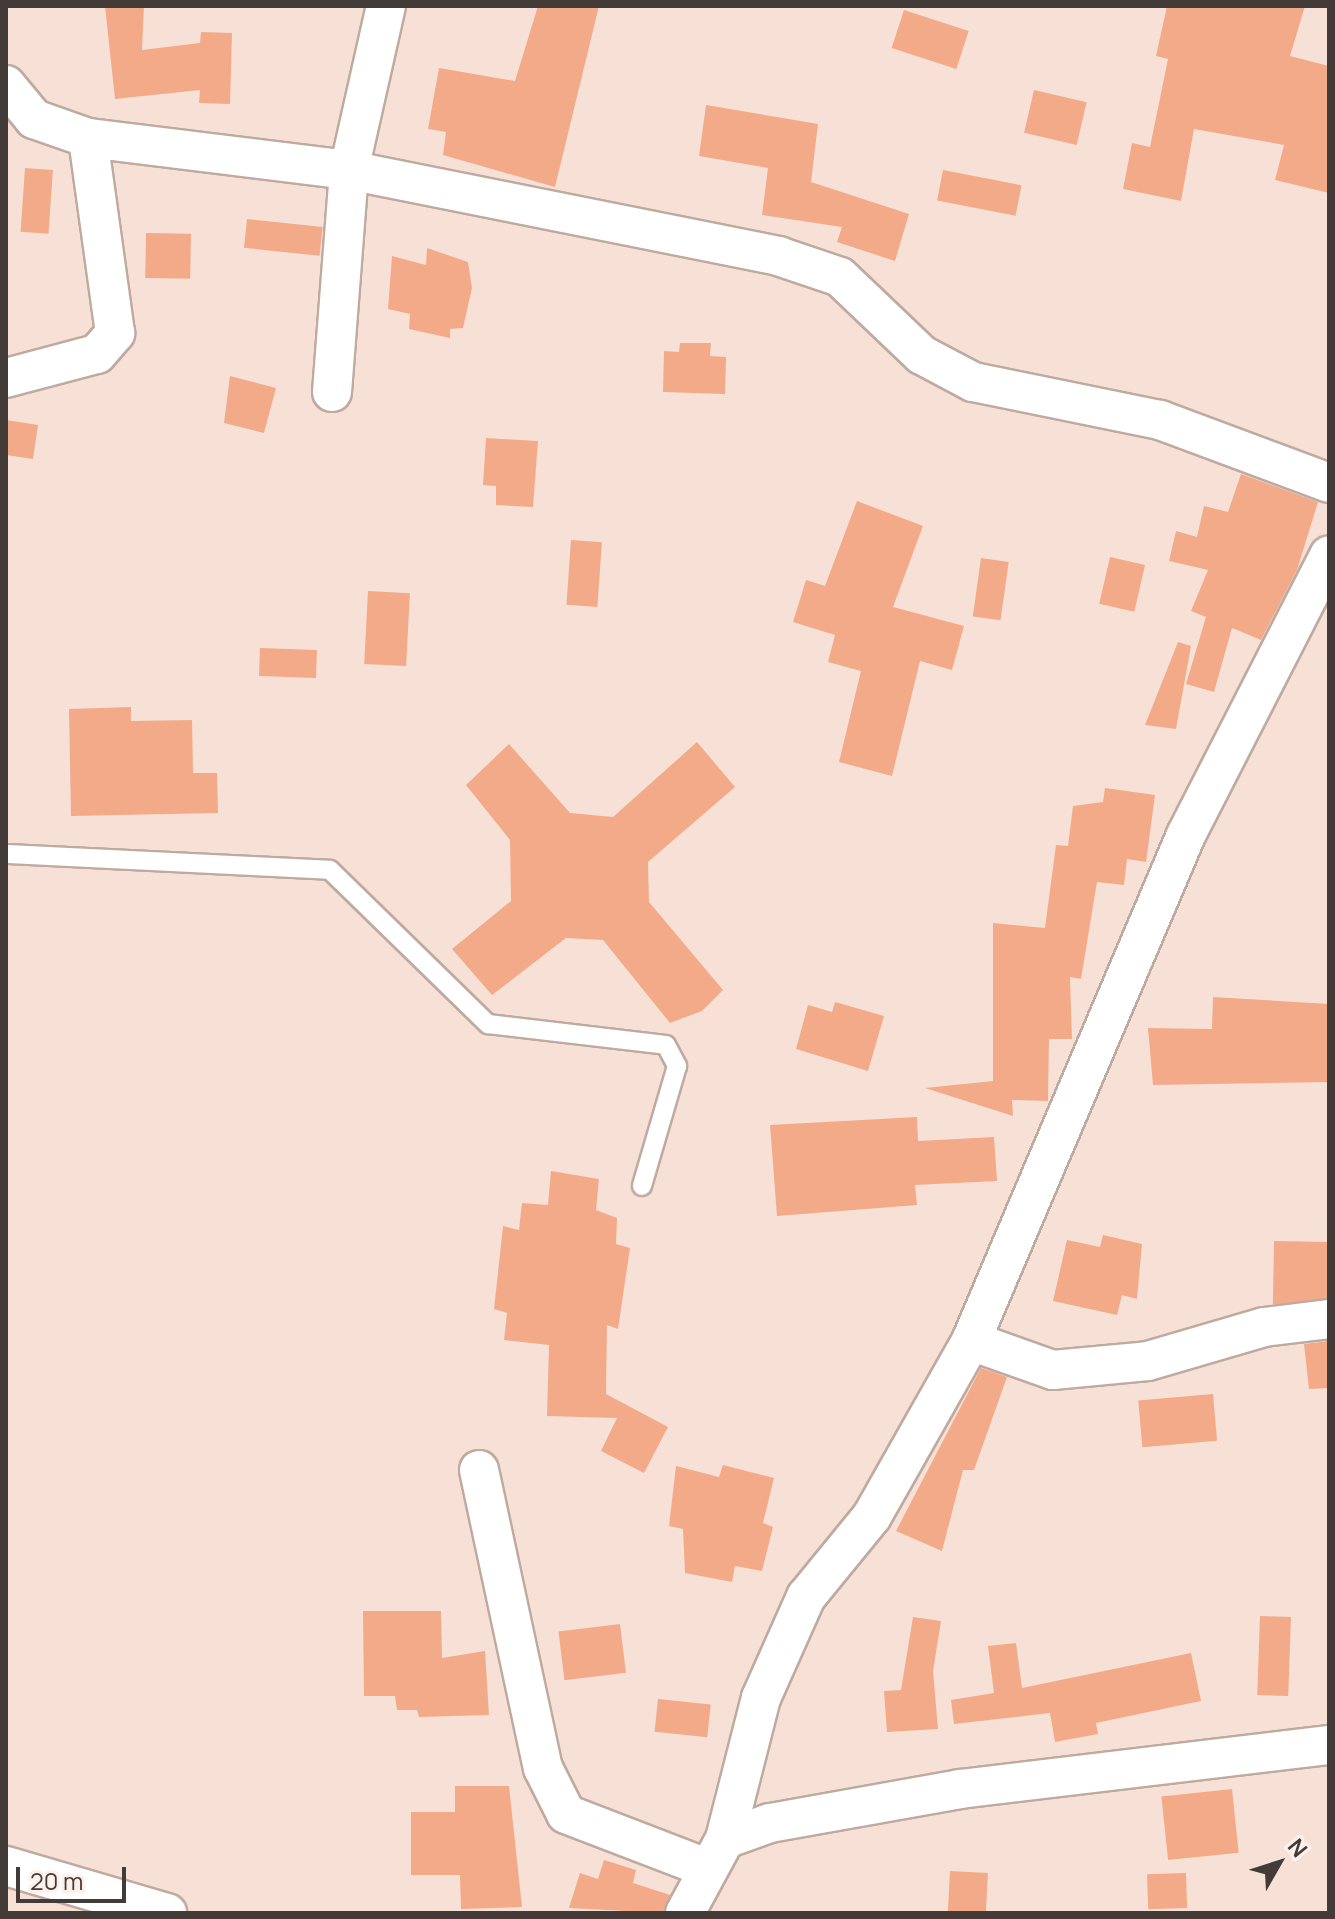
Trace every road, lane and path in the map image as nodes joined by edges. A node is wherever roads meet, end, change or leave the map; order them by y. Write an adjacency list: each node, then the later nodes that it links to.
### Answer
1 (386, 6): 4 (street)
2 (6, 85): 3 (street)
3 (88, 138): 4 (street); 5 (street)
4 (349, 170): 6 (street); 7 (street)
5 (6, 378)
6 (332, 392)
7 (1329, 483)
8 (1329, 556): 12 (street)
9 (6, 854): 10 (lane)
10 (642, 1186)
11 (1329, 1319): 12 (street)
12 (971, 1341): 15 (street)
13 (479, 1470): 15 (street)
14 (1329, 1745): 15 (street)
15 (716, 1854): 18 (street)
16 (6, 1866): 17 (street)
17 (167, 1913)
18 (685, 1913)

